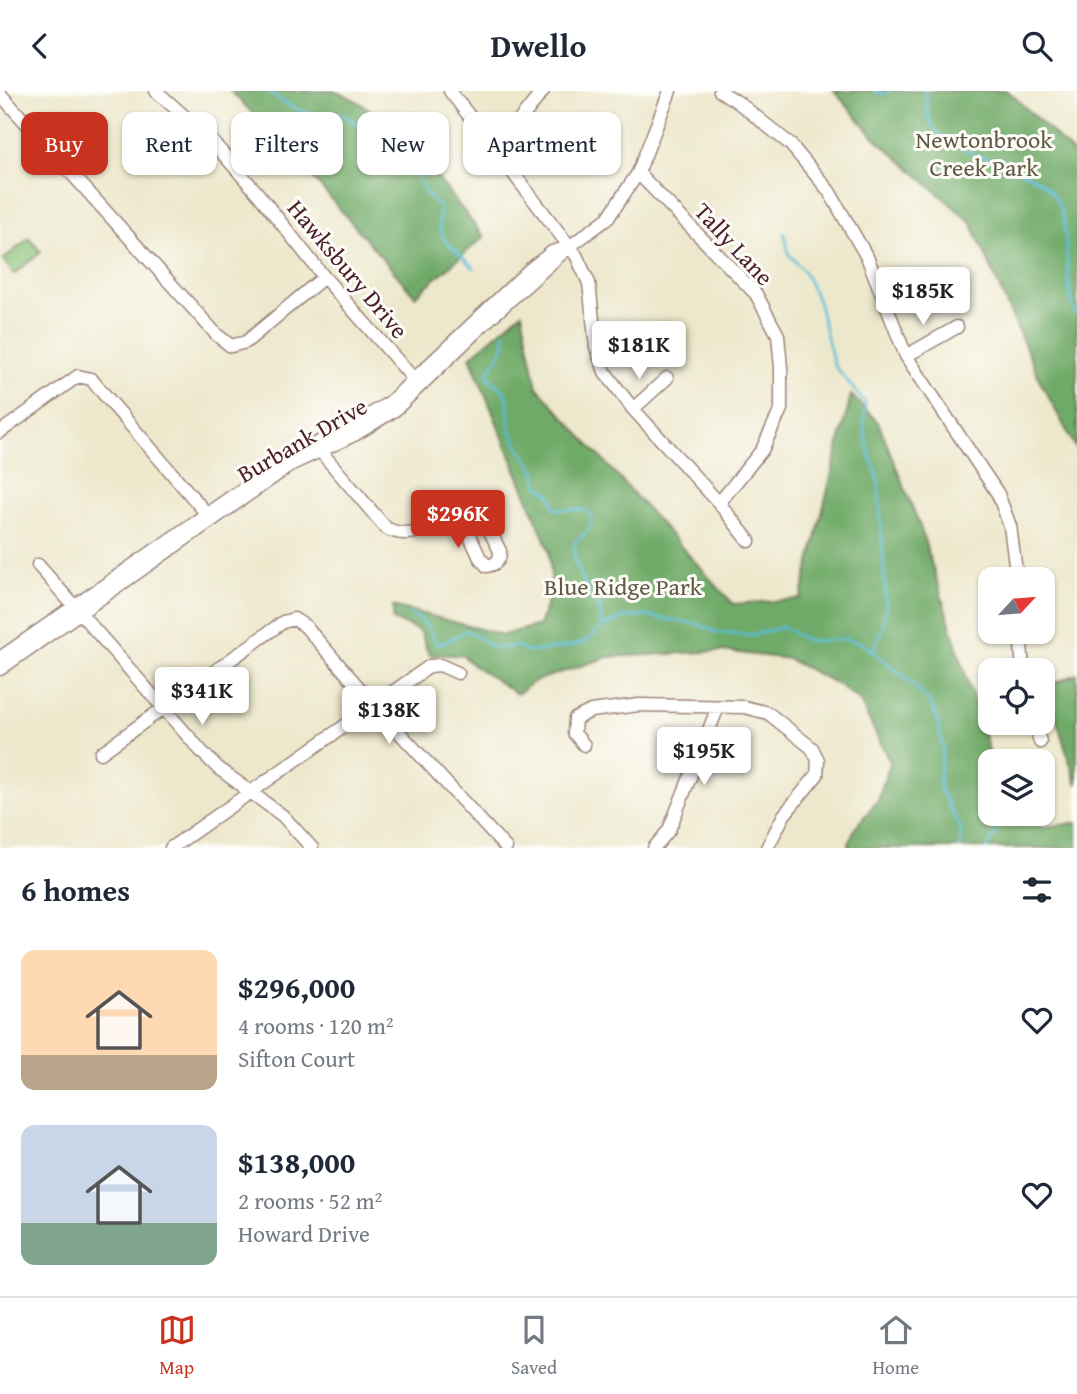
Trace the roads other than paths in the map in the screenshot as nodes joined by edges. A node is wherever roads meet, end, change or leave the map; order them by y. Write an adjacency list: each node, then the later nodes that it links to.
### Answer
1 (156, 91): 12 (street, Hawksbury Drive)
2 (450, 91): 7 (street)
3 (543, 91): 8 (street)
4 (670, 91): 9 (street, Burbank Drive)
5 (720, 91): 14 (street)
6 (0, 95): 12 (street)
7 (466, 112)
8 (526, 112)
9 (638, 173): 11 (street, Burbank Drive); 20 (street, Tally Lane)
10 (514, 175): 11 (street)
11 (569, 247): 16 (street, Burbank Drive); 17 (street)
12 (324, 277): 16 (street, Hawksbury Drive)
13 (957, 327): 14 (street)
14 (906, 356): 27 (street)
15 (667, 378): 17 (street)
16 (417, 382): 19 (street, Burbank Drive)
17 (634, 409): 20 (street)
18 (0, 432): 22 (street)
19 (316, 447): 21 (street); 22 (street, Burbank Drive)
20 (719, 503): 25 (street)
21 (458, 511): 23 (street); 24 (street)
22 (209, 517): 28 (street, Burbank Drive)
23 (488, 531): 24 (street); 24 (street)
24 (472, 539)
25 (750, 541)
26 (37, 565): 28 (street)
27 (1015, 567)
28 (77, 609): 29 (street, Burbank Drive); 30 (street, Burbank Drive); 34 (street)
29 (0, 658)
30 (0, 669)
31 (458, 673): 32 (street)
32 (374, 705): 34 (street); 39 (street); 42 (street)
33 (718, 707): 37 (street); 43 (street); 44 (street)
34 (163, 708): 38 (street); 39 (street)
35 (1038, 735): 36 (street)
36 (1040, 742)
37 (583, 745)
38 (101, 753)
39 (251, 792): 40 (street); 41 (street)
40 (171, 848)
41 (312, 848)
42 (506, 848)
43 (654, 848)
44 (767, 848)

